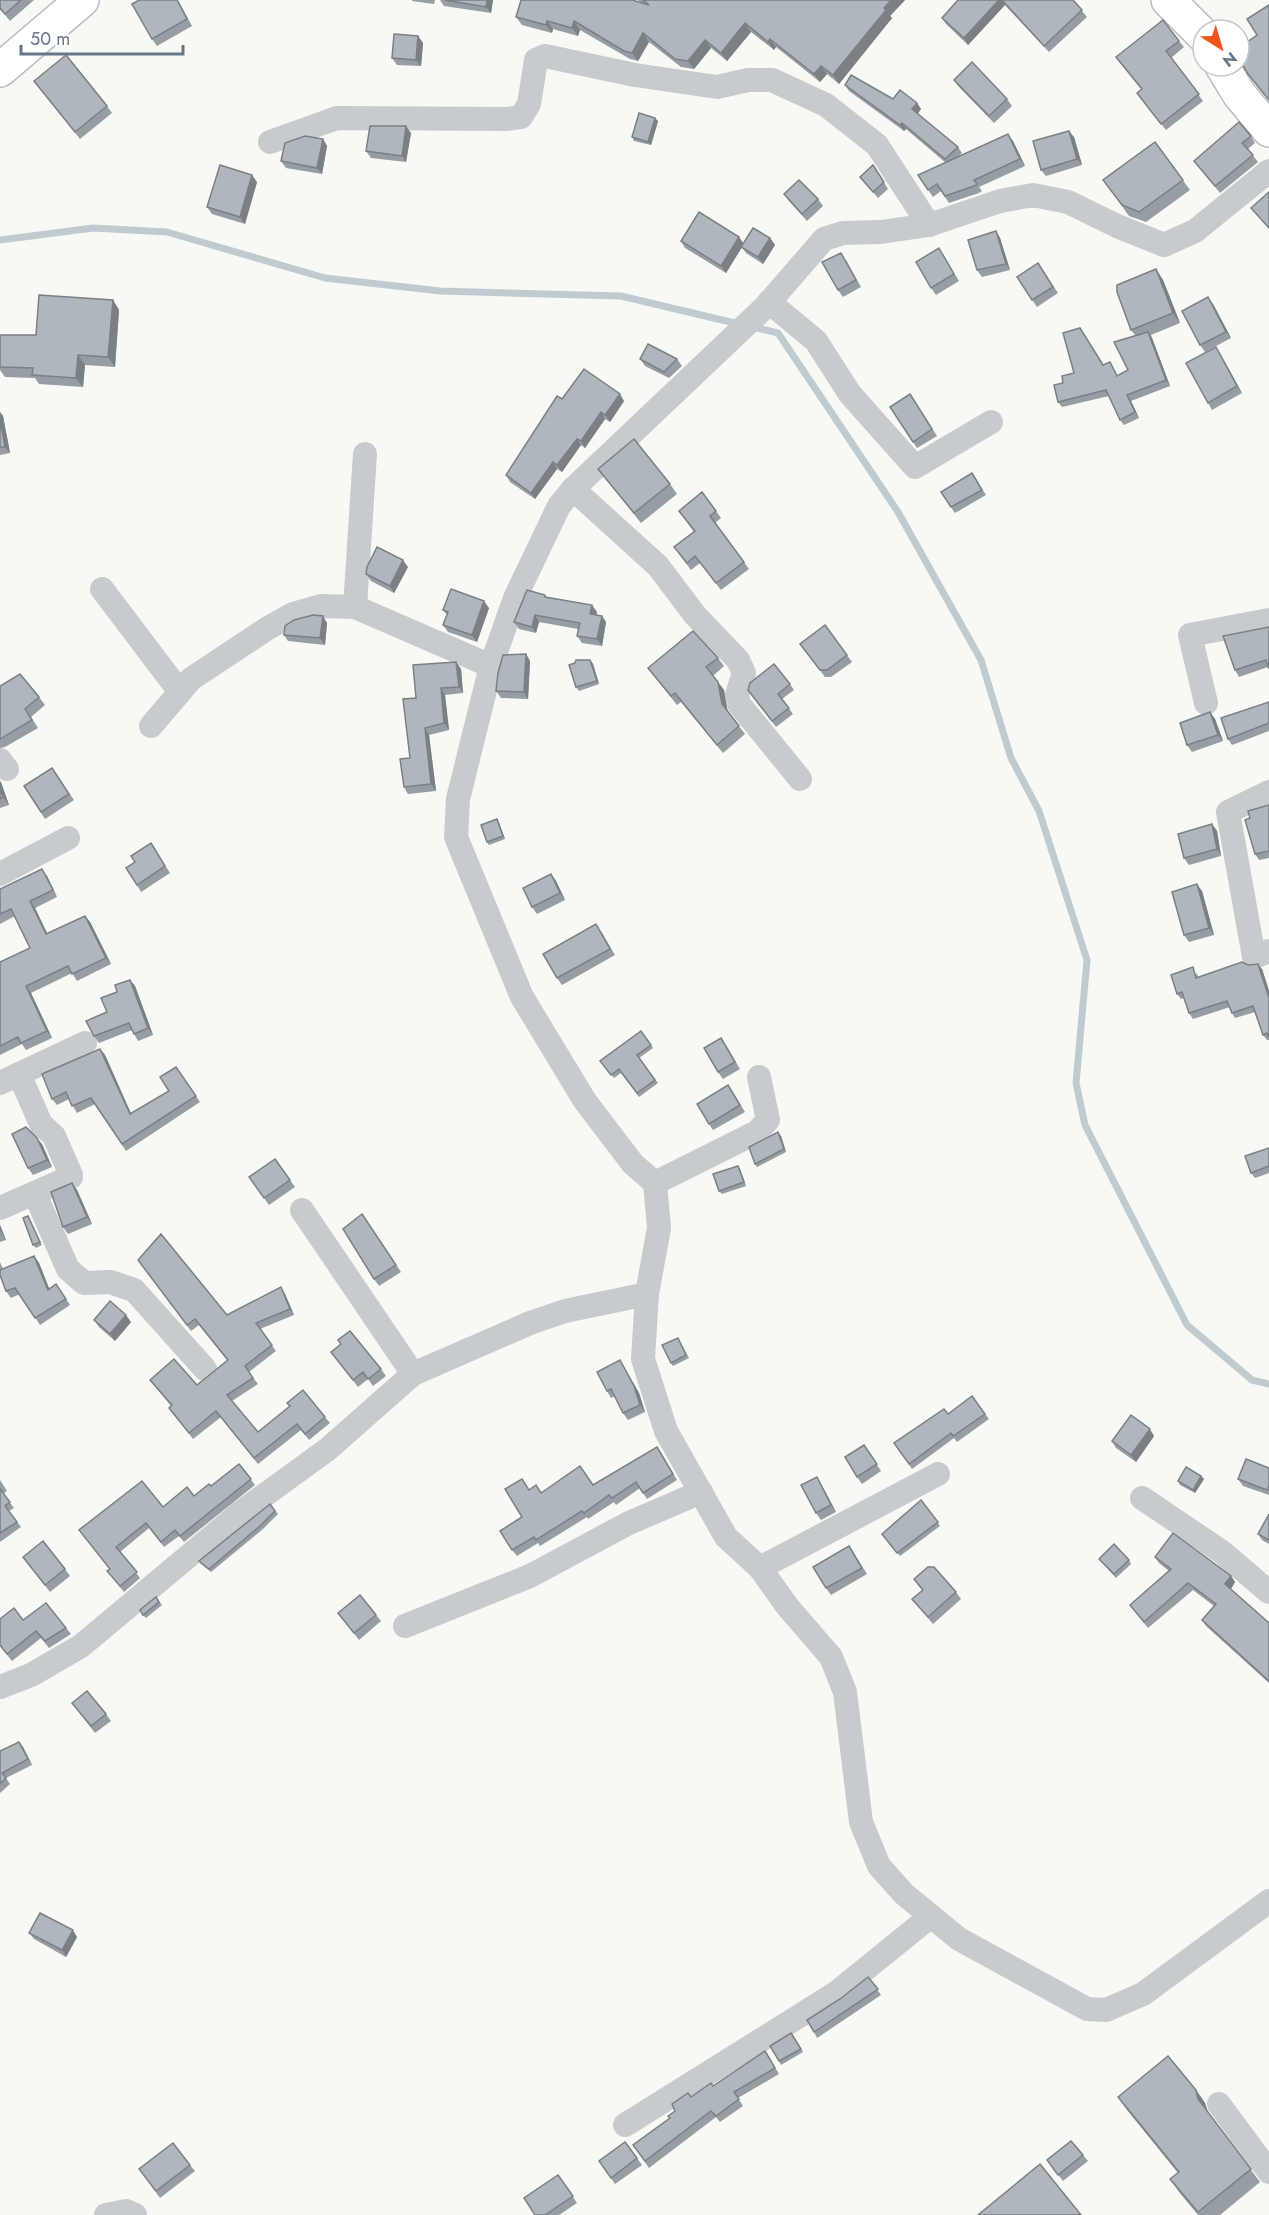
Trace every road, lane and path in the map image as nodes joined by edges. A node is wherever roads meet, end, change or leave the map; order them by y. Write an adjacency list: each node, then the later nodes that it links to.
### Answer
1 (82, 0): 4 (main road)
2 (1168, 0): 3 (main road)
3 (1191, 23)
4 (0, 70)
5 (1229, 78): 6 (main road)
6 (1269, 130)
7 (270, 142): 9 (street)
8 (1269, 171): 9 (street)
9 (929, 225): 10 (street)
10 (767, 304): 11 (street); 13 (street)
11 (991, 422)
12 (365, 454): 15 (street)
13 (573, 489): 17 (street); 21 (street)
14 (102, 589): 18 (street)
15 (356, 607): 17 (street); 18 (street)
16 (1269, 620): 19 (street)
17 (491, 666): 29 (street)
18 (180, 692): 20 (street)
19 (1206, 703)
20 (152, 726)
21 (800, 779)
22 (1269, 792): 25 (street)
23 (68, 838): 24 (street)
24 (0, 874)
25 (1269, 951)
26 (85, 1043): 28 (street)
27 (759, 1077): 29 (street)
28 (9, 1078): 30 (street)
29 (654, 1183): 33 (street)
30 (35, 1194): 31 (street); 34 (street)
31 (0, 1208)
32 (302, 1210): 35 (street)
33 (647, 1294): 35 (street); 37 (street)
34 (205, 1369)
35 (413, 1374): 42 (street)
36 (938, 1474): 39 (street)
37 (701, 1492): 39 (street); 41 (street)
38 (1142, 1498): 40 (street)
39 (760, 1568): 44 (street)
40 (1269, 1592)
41 (405, 1626)
42 (0, 1687)
43 (1269, 1901): 44 (street)
44 (931, 1916): 46 (street)
45 (1219, 2104): 47 (street)
46 (626, 2125)
47 (1269, 2172)
48 (106, 2215): 49 (street)
49 (135, 2215)

